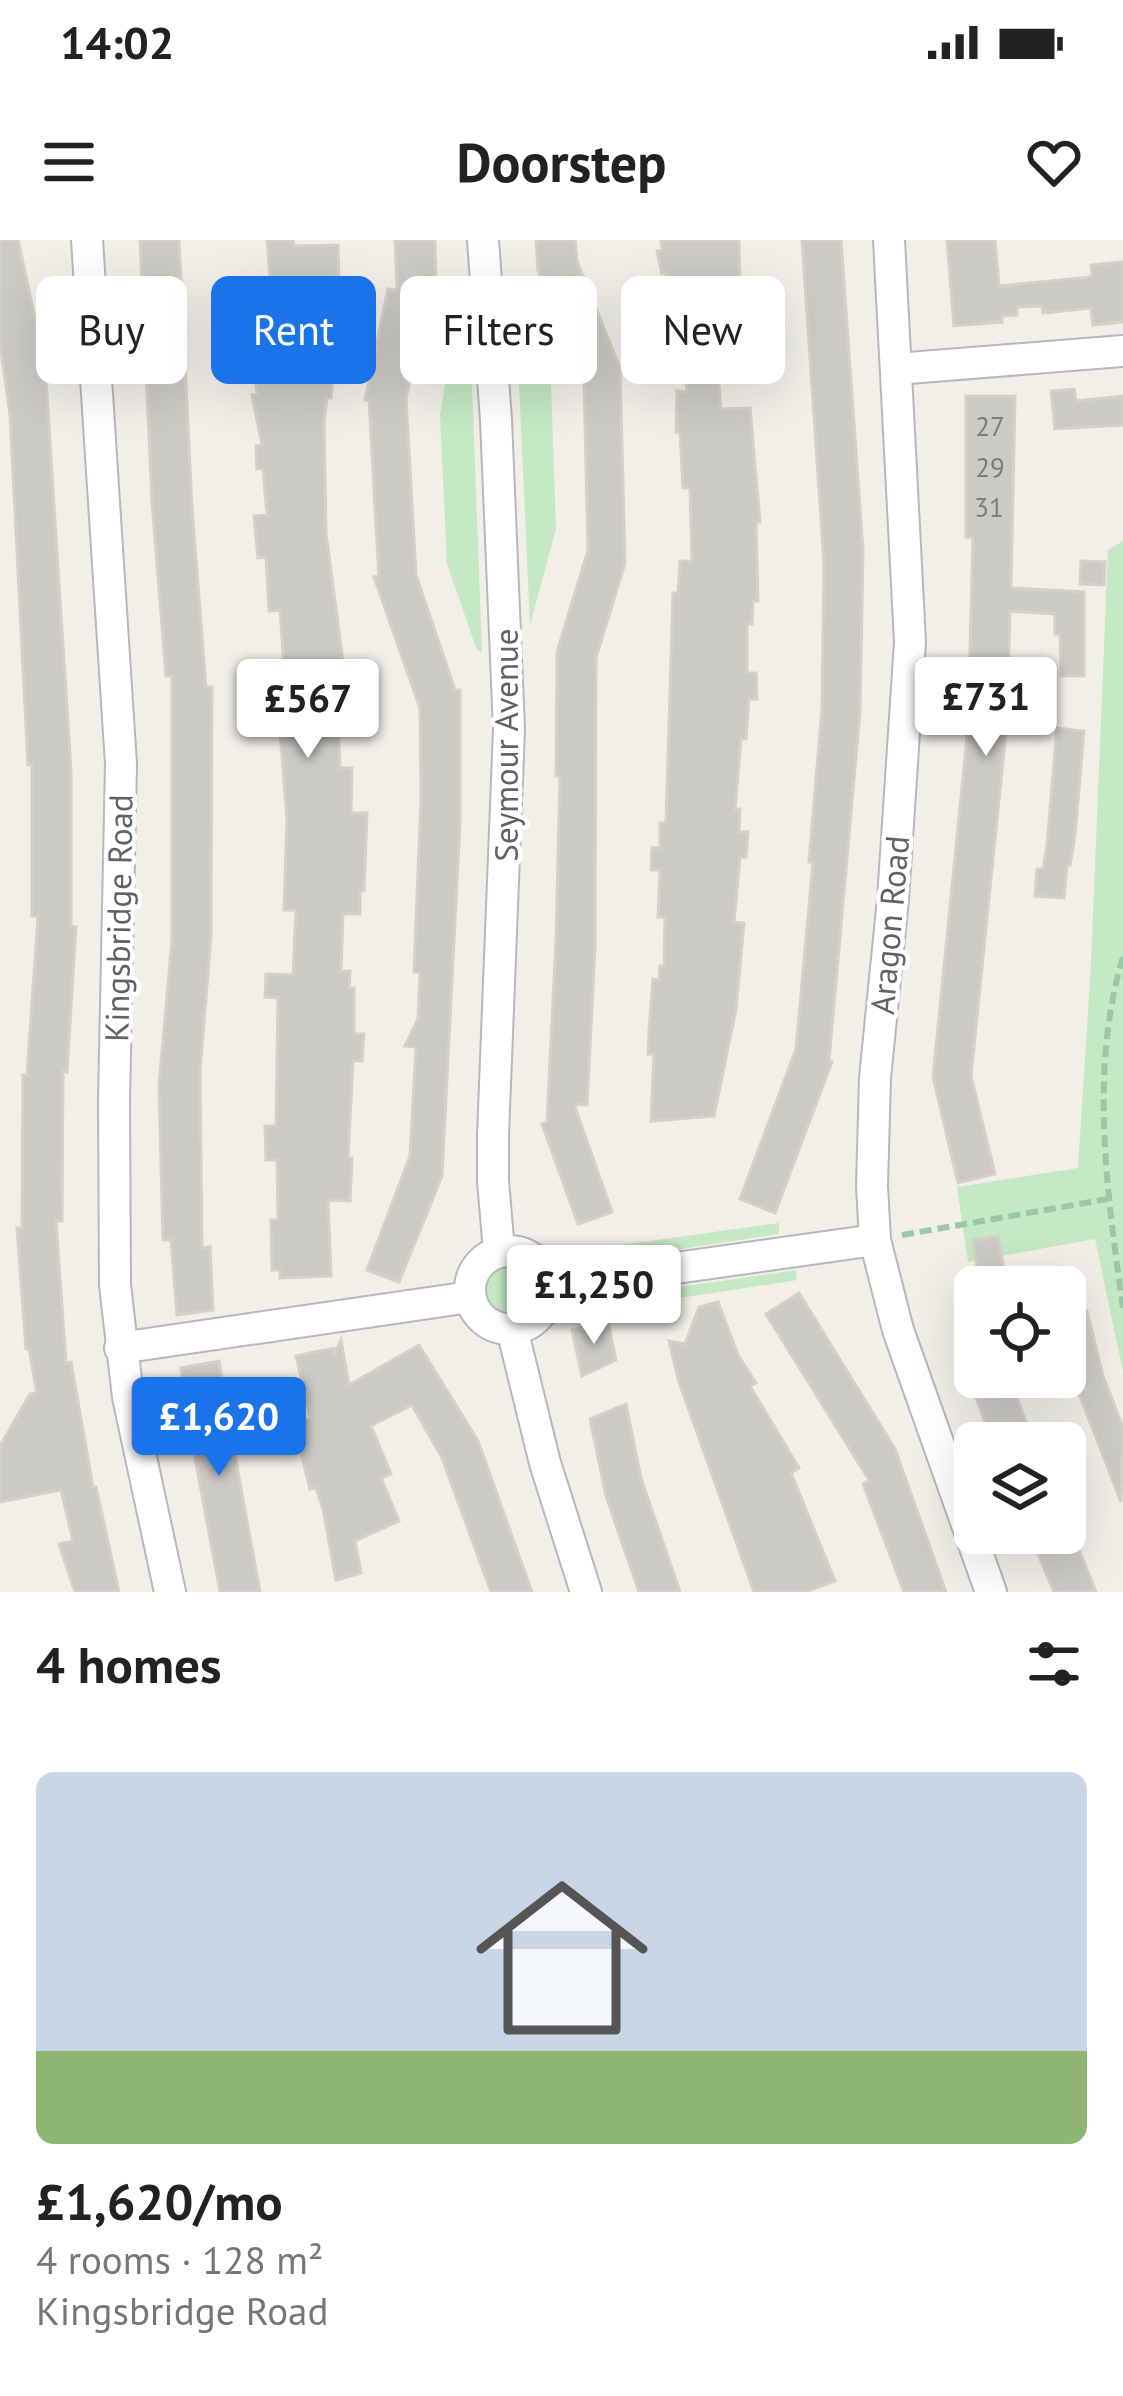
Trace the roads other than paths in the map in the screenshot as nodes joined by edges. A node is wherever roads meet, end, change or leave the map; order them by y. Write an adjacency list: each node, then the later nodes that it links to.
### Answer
1 (86, 240): 11 (street, Kingsbridge Road)
2 (483, 240): 7 (street, Seymour Avenue)
3 (889, 240): 5 (street, Aragon Road)
4 (1123, 351): 5 (street)
5 (896, 369): 6 (street, Aragon Road)
6 (875, 1240): 8 (street); 14 (street, Aragon Road)
7 (500, 1251): 8 (street); 9 (street)
8 (548, 1286): 10 (street)
9 (470, 1297): 10 (street); 11 (street)
10 (512, 1329): 13 (street)
11 (120, 1348): 12 (street, Kingsbridge Road)
12 (170, 1592)
13 (586, 1592)
14 (992, 1592)

